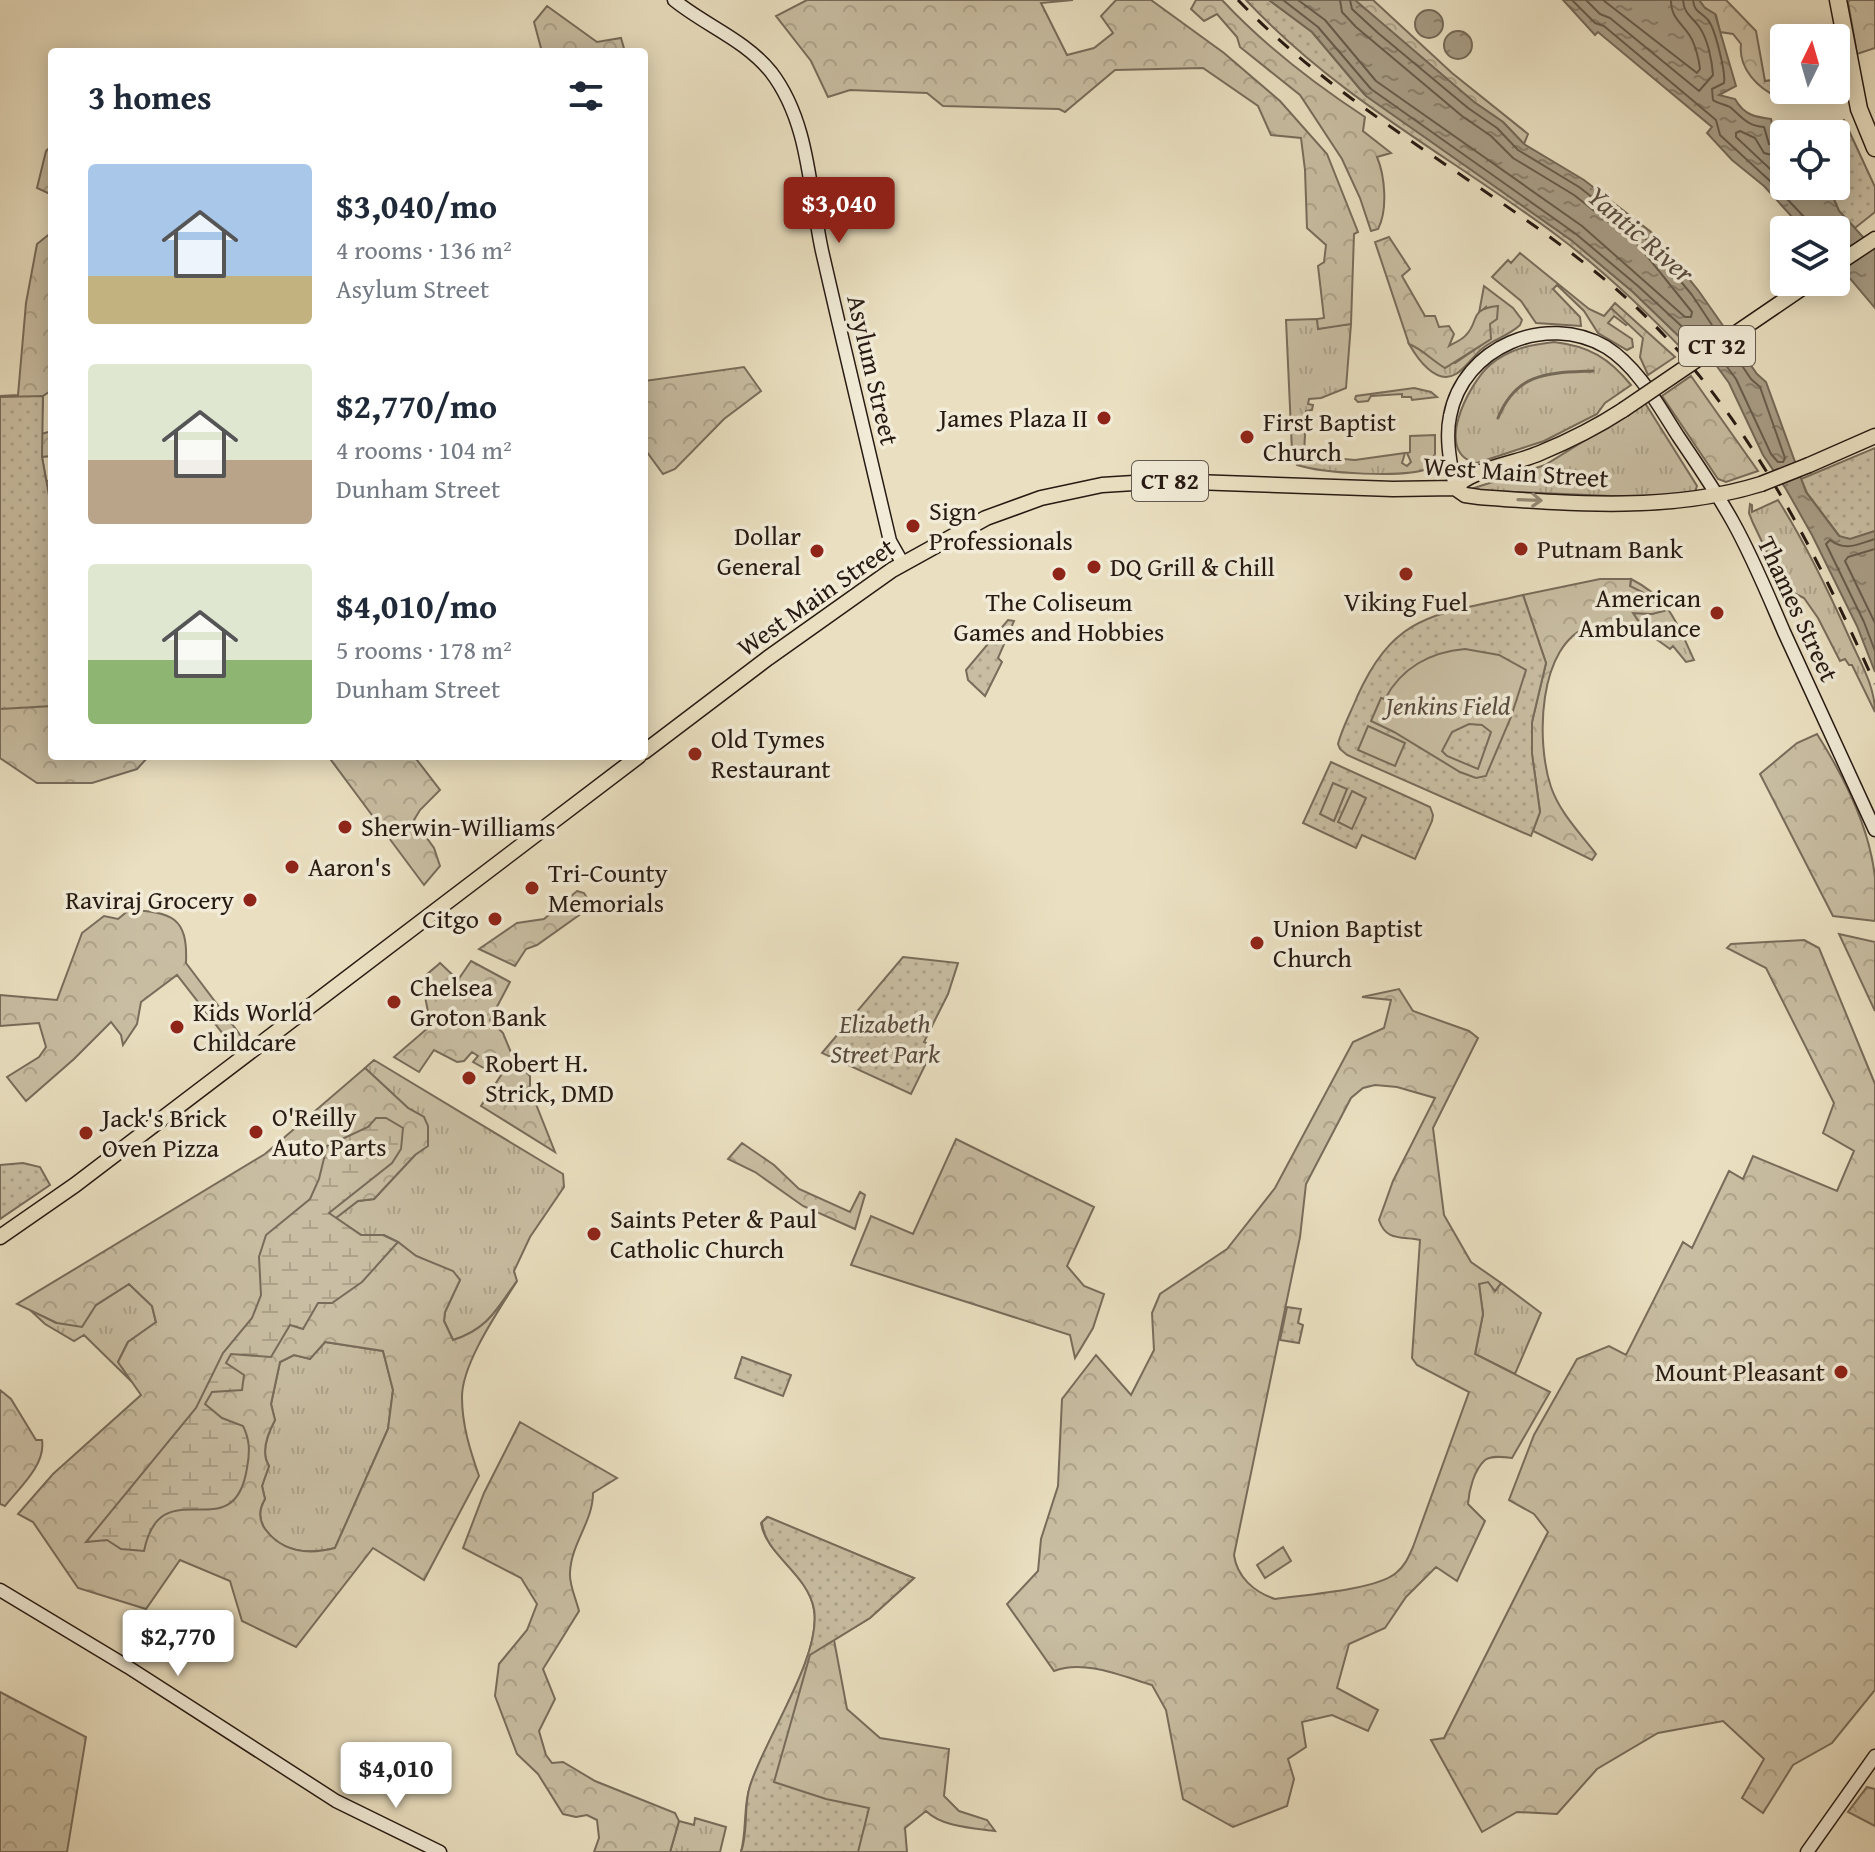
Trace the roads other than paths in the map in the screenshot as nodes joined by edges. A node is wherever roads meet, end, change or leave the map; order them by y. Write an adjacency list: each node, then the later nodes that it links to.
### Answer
1 (674, 0): 10 (street, Asylum Street)
2 (1838, 0): 3 (highway)
3 (1875, 148)
4 (1875, 239): 5 (main road)
5 (1850, 256)
6 (1790, 296): 8 (main road, CT 32, bridge)
7 (1875, 436): 9 (main road, West Main Street, bridge)
8 (1455, 488): 9 (main road, West Main Street / CT 82, one-way to 9); 9 (street, Thames Street); 10 (main road, West Main Street / CT 82)
9 (1717, 496): 13 (street, Thames Street)
10 (903, 564): 11 (main road, West Main Street / CT 82)
11 (648, 749)
12 (634, 760): 14 (main road)
13 (1875, 830)
14 (0, 1237)
15 (0, 1590): 17 (street)
16 (1875, 1756): 18 (street)
17 (440, 1852)
18 (1807, 1852)

